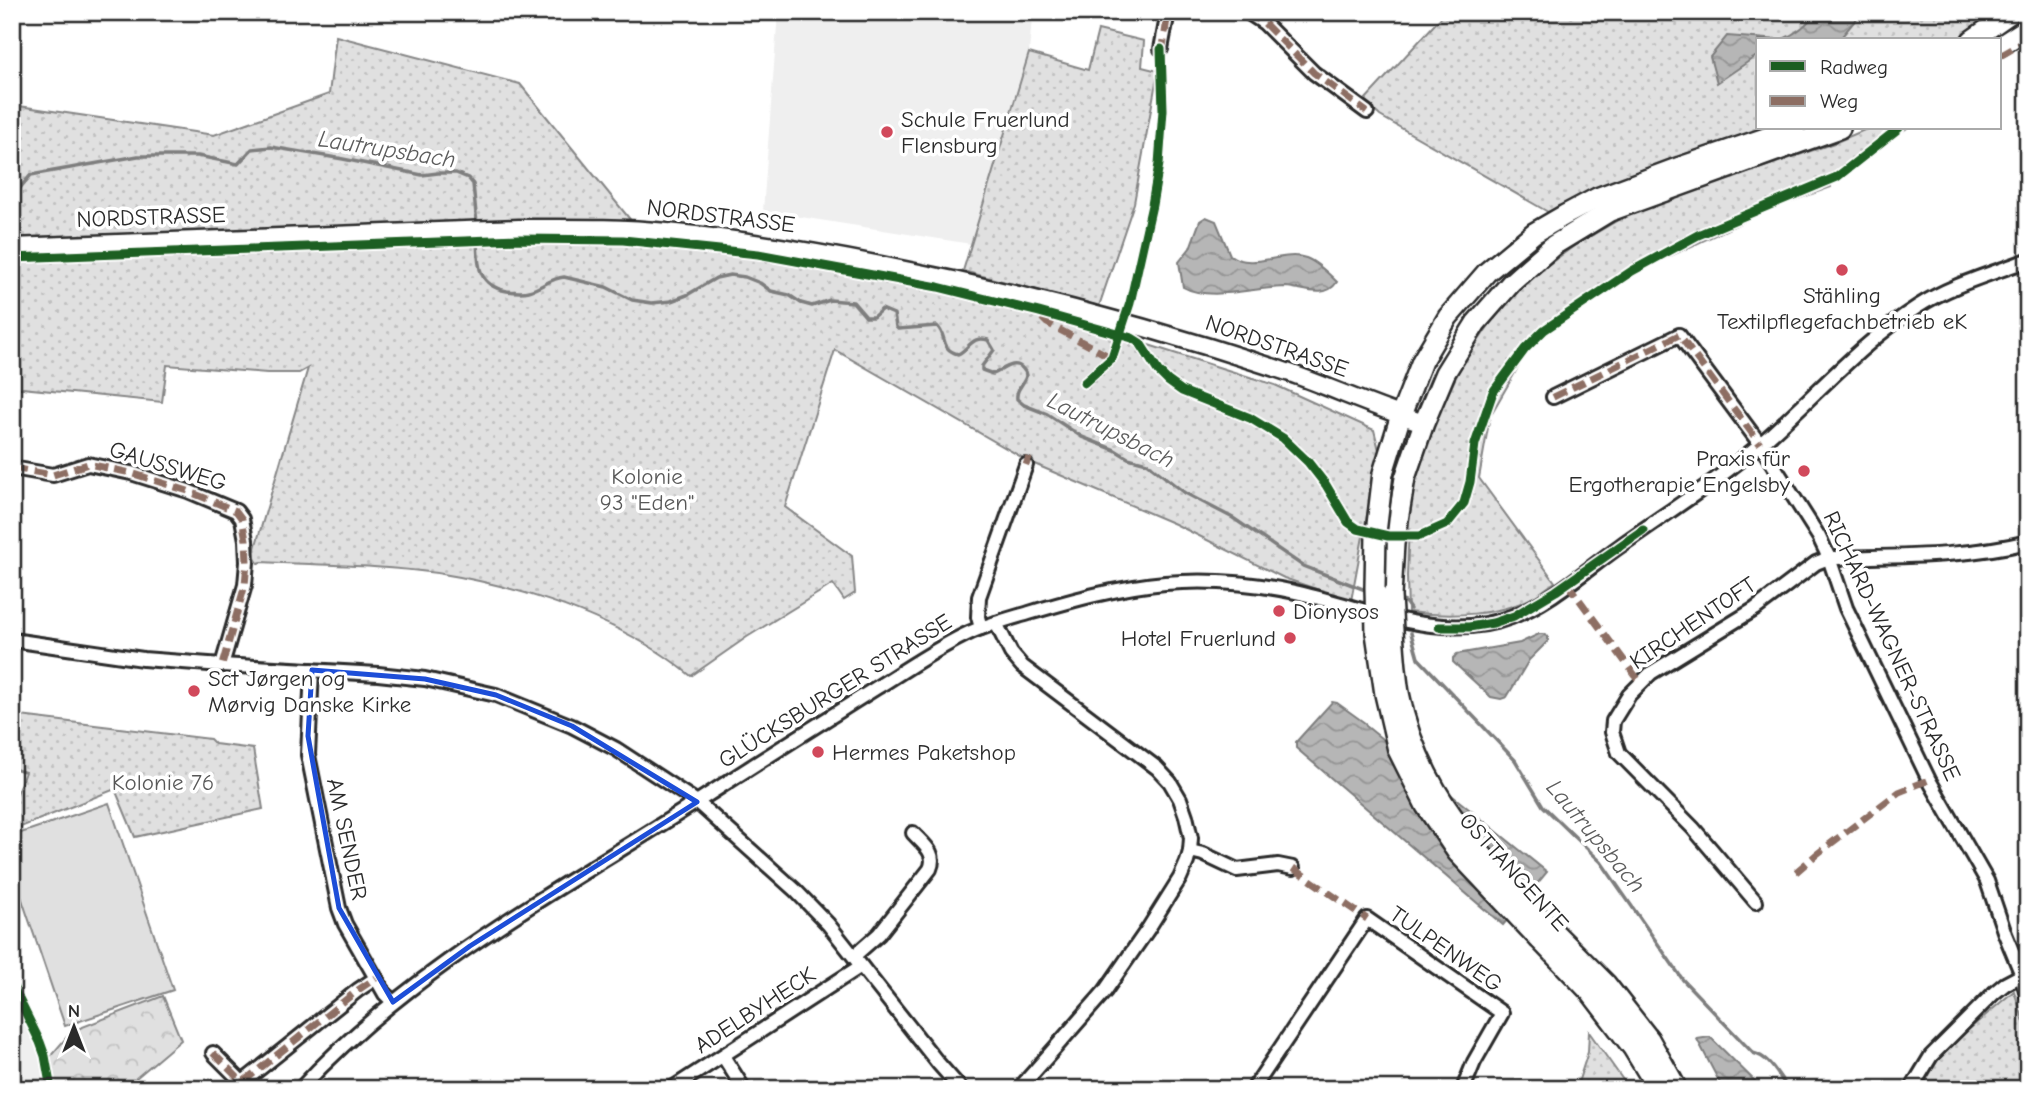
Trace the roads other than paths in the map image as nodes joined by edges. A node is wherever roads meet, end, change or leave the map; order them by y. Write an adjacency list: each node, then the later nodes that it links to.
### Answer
1 (1168, 12): 7 (street)
2 (1247, 12): 8 (street)
3 (2012, 12): 5 (main road)
4 (2028, 28): 6 (main road)
5 (1975, 38)
6 (2002, 45)
7 (1161, 48)
8 (1367, 111)
9 (1789, 130): 14 (main road)
10 (1834, 130): 15 (main road)
11 (12, 247): 14 (main road, NORDSTRASSE)
12 (2028, 260): 16 (street, GLÜCKSBURGER STRASSE)
13 (1553, 397): 16 (street, RICHARD-WAGNER-STRASSE)
14 (1401, 415): 15 (main road, NORDSTRASSE); 31 (main road, OSTTANGENTE, bridge)
15 (1424, 423): 31 (main road, OSTTANGENTE, bridge)
16 (1760, 444): 20 (street, RICHARD-WAGNER-STRASSE); 21 (street, GLÜCKSBURGER STRASSE)
17 (1026, 465): 22 (street)
18 (12, 468): 24 (street, GAUSSWEG)
19 (2028, 542): 20 (street)
20 (1829, 558): 30 (street, KIRCHENTOFT); 33 (street, RICHARD-WAGNER-STRASSE)
21 (996, 624): 22 (street, GLÜCKSBURGER STRASSE); 28 (street)
22 (981, 628): 26 (street, GLÜCKSBURGER STRASSE)
23 (12, 640): 24 (street)
24 (222, 665): 25 (street)
25 (312, 670): 26 (street); 34 (street, AM SENDER)
26 (697, 802): 32 (street); 36 (street, GLÜCKSBURGER STRASSE)
27 (913, 834): 32 (street, ADELBYHECK)
28 (1190, 851): 29 (street); 44 (street)
29 (1293, 868)
30 (1756, 902)
31 (1545, 934): 47 (main road, OSTTANGENTE); 48 (main road, OSTTANGENTE)
32 (858, 961): 38 (street, ADELBYHECK); 43 (street)
33 (2025, 974): 35 (street, RICHARD-WAGNER-STRASSE); 49 (street)
34 (376, 978): 36 (street, AM SENDER); 39 (street)
35 (2028, 996)
36 (393, 1002): 40 (street, GLÜCKSBURGER STRASSE)
37 (213, 1053): 39 (street)
38 (723, 1056): 41 (street, ADELBYHECK); 42 (street)
39 (246, 1086)
40 (300, 1089)
41 (671, 1089)
42 (744, 1089)
43 (961, 1089)
44 (1019, 1089)
45 (1253, 1089): 46 (street, TULPENWEG)
46 (1463, 1089)
47 (1658, 1089)
48 (1677, 1089)
49 (1911, 1089)

